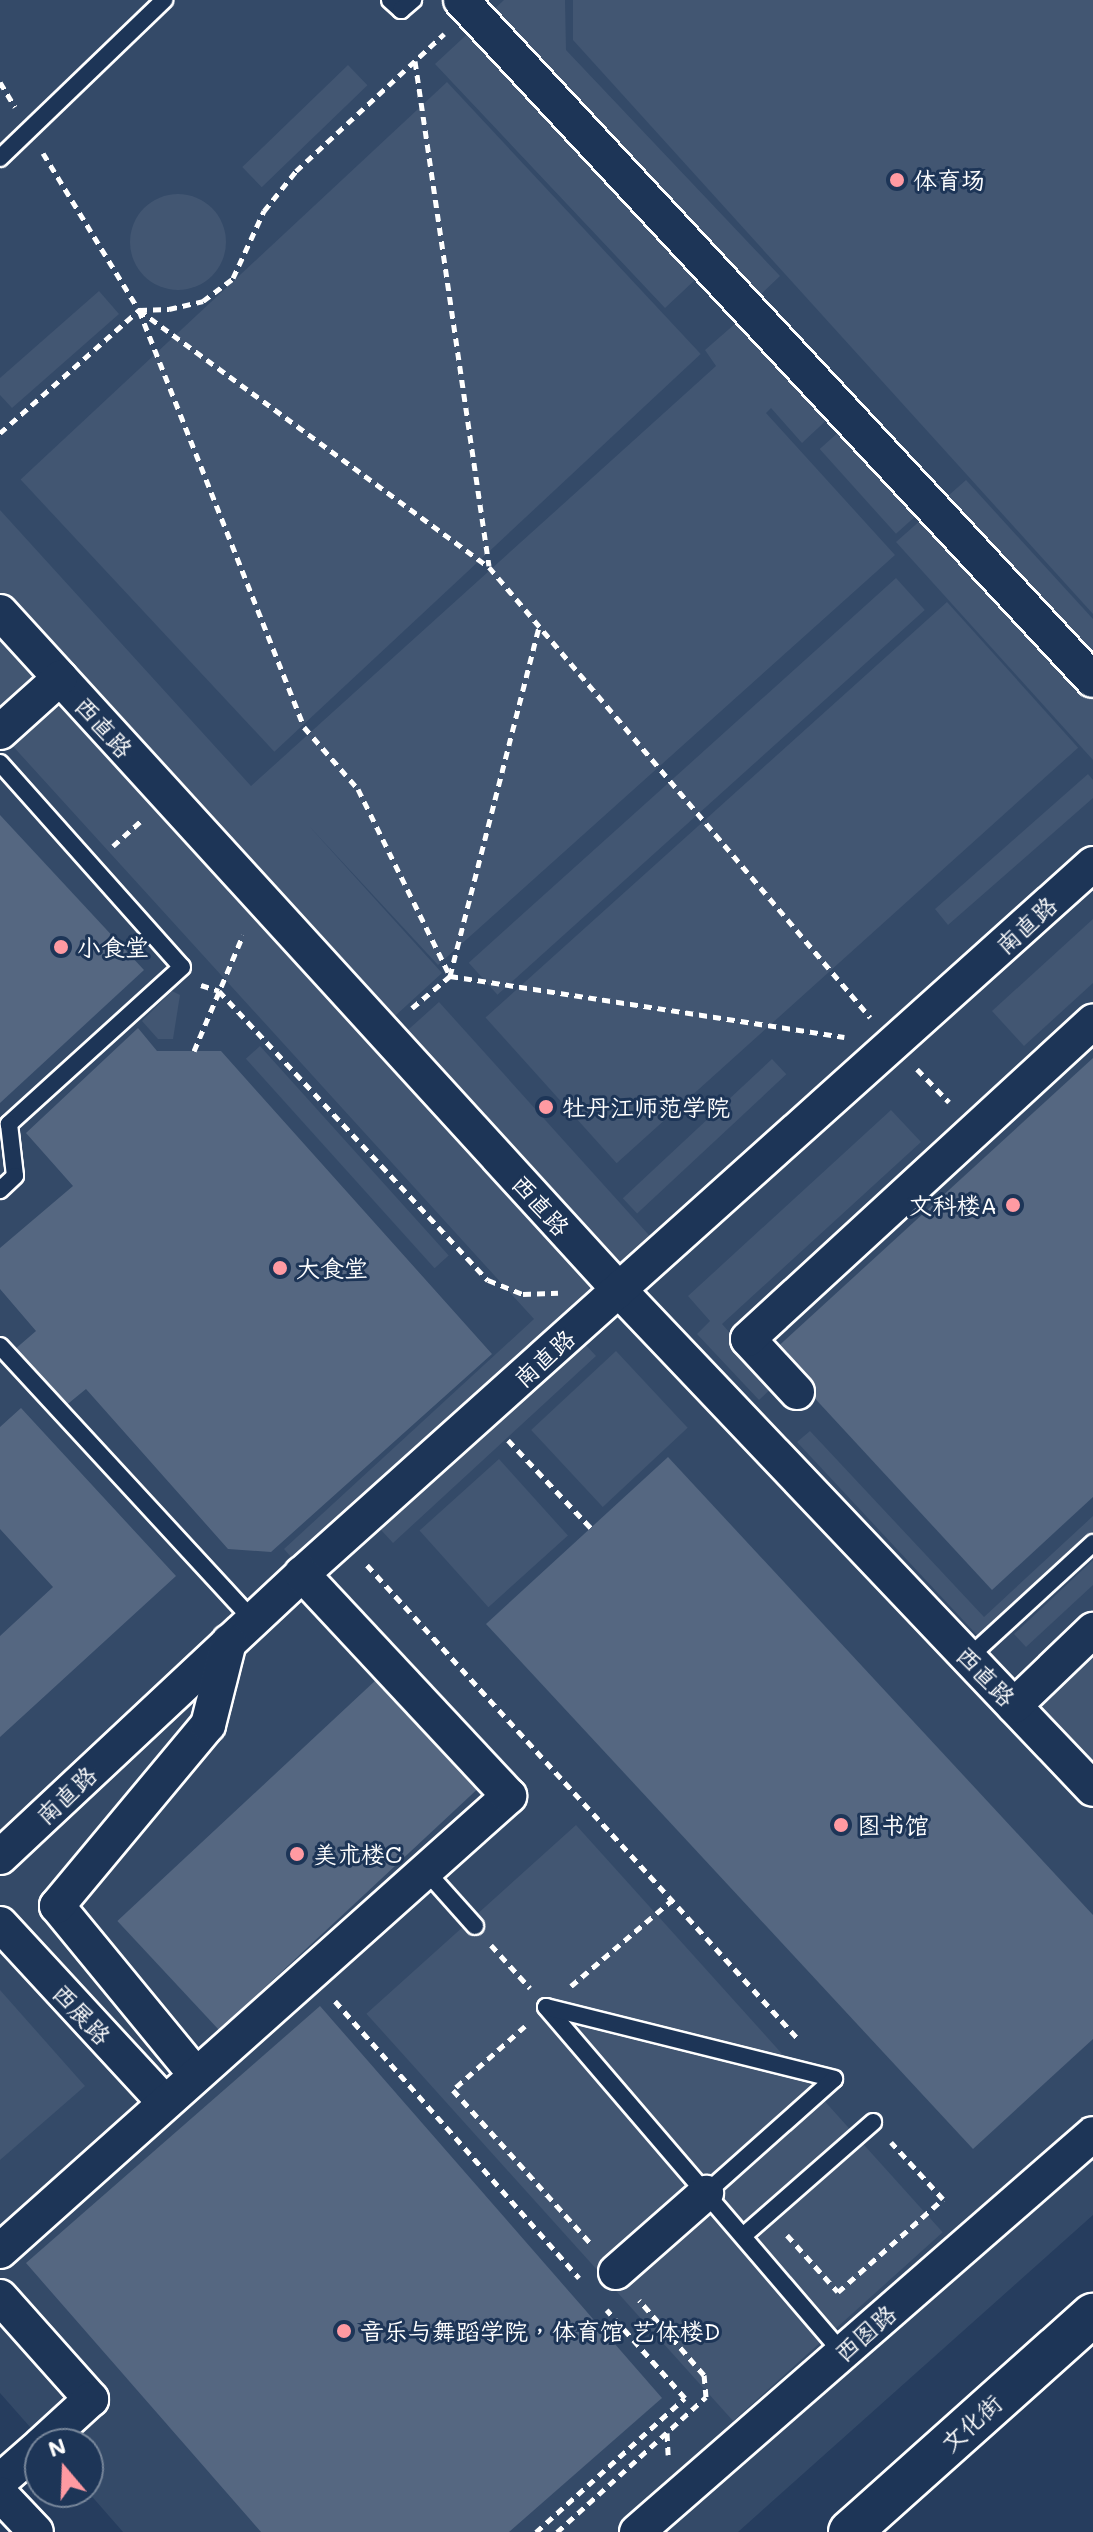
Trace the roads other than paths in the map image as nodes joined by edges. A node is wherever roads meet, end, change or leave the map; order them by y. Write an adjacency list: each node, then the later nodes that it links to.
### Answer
1 (164, 0): 5 (lane)
2 (390, 0): 3 (lane)
3 (413, 0)
4 (461, 0): 8 (street)
5 (0, 158)
6 (0, 612): 7 (street, 西直路)
7 (60, 678): 9 (street); 14 (street, 西直路)
8 (1093, 680)
9 (0, 732)
10 (0, 763): 13 (lane)
11 (1093, 864): 14 (street, 南直路)
12 (1093, 1022): 16 (street)
13 (0, 1190)
14 (619, 1290): 18 (street, 南直路); 22 (street, 西直路)
15 (0, 1346): 19 (lane)
16 (797, 1392)
17 (1093, 1543): 22 (lane)
18 (302, 1574): 19 (street, 南直路); 26 (street)
19 (253, 1620): 21 (street, 南直路)
20 (1093, 1630): 23 (street)
21 (229, 1642): 25 (street, 南直路); 29 (street)
22 (968, 1658): 23 (street, 西直路)
23 (1014, 1706): 24 (street, 西直路)
24 (1093, 1789)
25 (0, 1857)
26 (425, 1870): 28 (lane); 29 (street)
27 (0, 1924): 30 (street, 西展路)
28 (475, 1926)
29 (196, 2075): 30 (street)
30 (165, 2103): 35 (street)
31 (873, 2122): 34 (lane)
32 (1093, 2134): 39 (street, 西图路)
33 (706, 2193): 33 (lane); 34 (lane); 36 (street)
34 (743, 2236): 39 (lane)
35 (0, 2251)
36 (616, 2272)
37 (0, 2297): 40 (street)
38 (1093, 2315): 46 (street, 文化街)
39 (843, 2353): 45 (street, 西图路)
40 (59, 2428)
41 (24, 2460): 42 (street)
42 (0, 2481)
43 (0, 2494): 44 (street)
44 (36, 2532)
45 (637, 2532)
46 (850, 2532)

